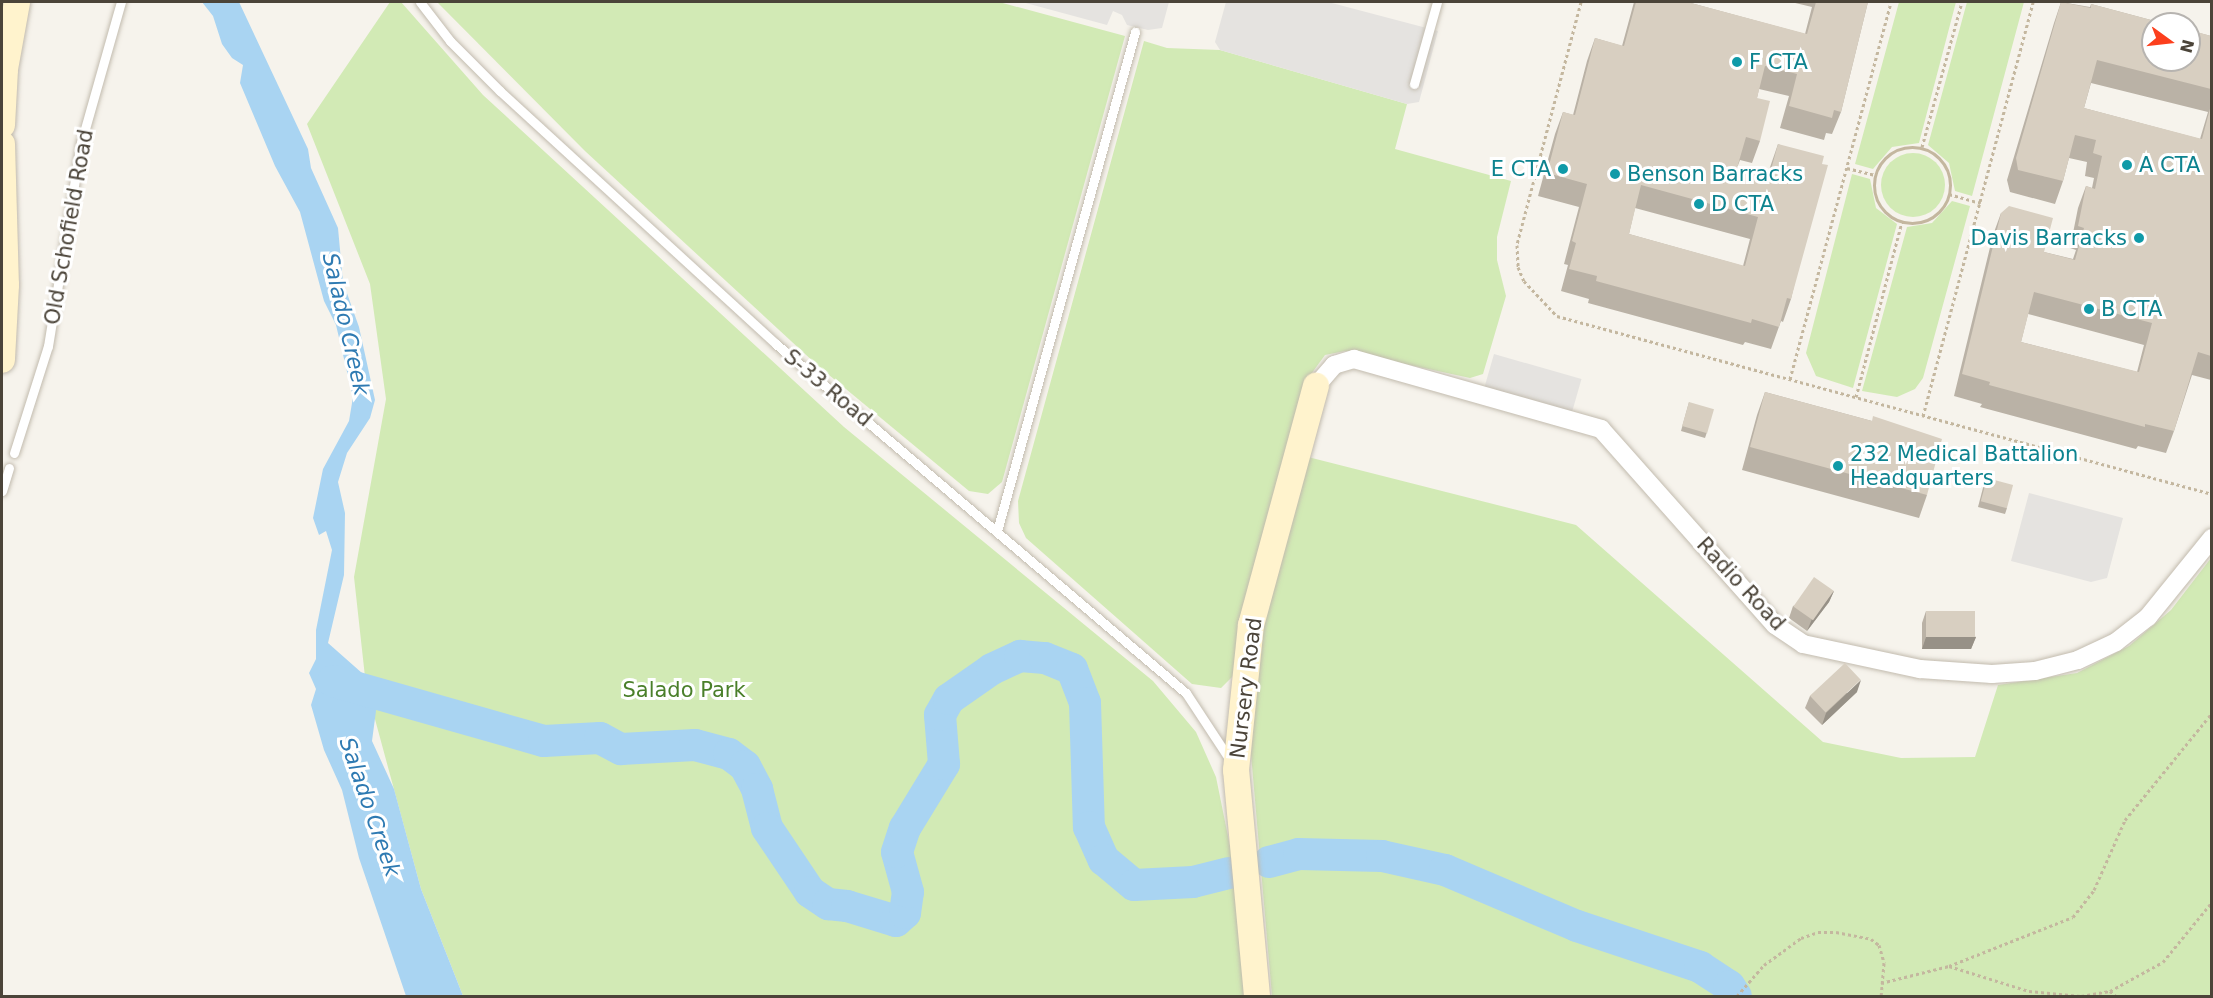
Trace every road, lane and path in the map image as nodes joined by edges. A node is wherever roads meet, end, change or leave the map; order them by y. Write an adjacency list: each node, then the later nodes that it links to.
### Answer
1 (17, 2): 11 (street)
2 (121, 2): 24 (lane, Old Schofield Road)
3 (420, 2): 28 (lane, S-33 Road)
4 (1437, 2): 10 (lane)
5 (1581, 2): 20 (path)
6 (1891, 2): 14 (path)
7 (1962, 2): 13 (path)
8 (2033, 2): 17 (path)
9 (1135, 32): 28 (lane)
10 (1414, 84)
11 (2, 125)
12 (2, 144): 19 (street)
13 (1922, 148): 15 (path); 16 (path)
14 (1847, 168): 15 (path); 20 (path)
15 (1875, 176): 18 (path)
16 (1949, 194): 17 (path); 18 (path)
17 (1981, 203): 23 (path)
18 (1902, 222): 22 (path)
19 (2, 360)
20 (1790, 379): 22 (path)
21 (1316, 386): 29 (street, Radio Road); 31 (street, Nursery Road)
22 (1856, 398): 23 (path)
23 (1923, 416): 27 (path)
24 (14, 453)
25 (9, 468): 26 (lane)
26 (2, 490)
27 (2211, 494)
28 (997, 531): 31 (lane, S-33 Road)
29 (2211, 538)
30 (2211, 713): 33 (path)
31 (1236, 770): 36 (street, Nursery Road)
32 (2211, 902): 35 (path)
33 (1948, 966): 34 (path); 39 (path)
34 (1881, 983): 37 (path); 38 (path)
35 (2109, 991): 39 (path); 40 (path)
36 (1257, 996)
37 (1737, 996)
38 (1881, 996)
39 (2081, 996)
40 (2116, 996)

